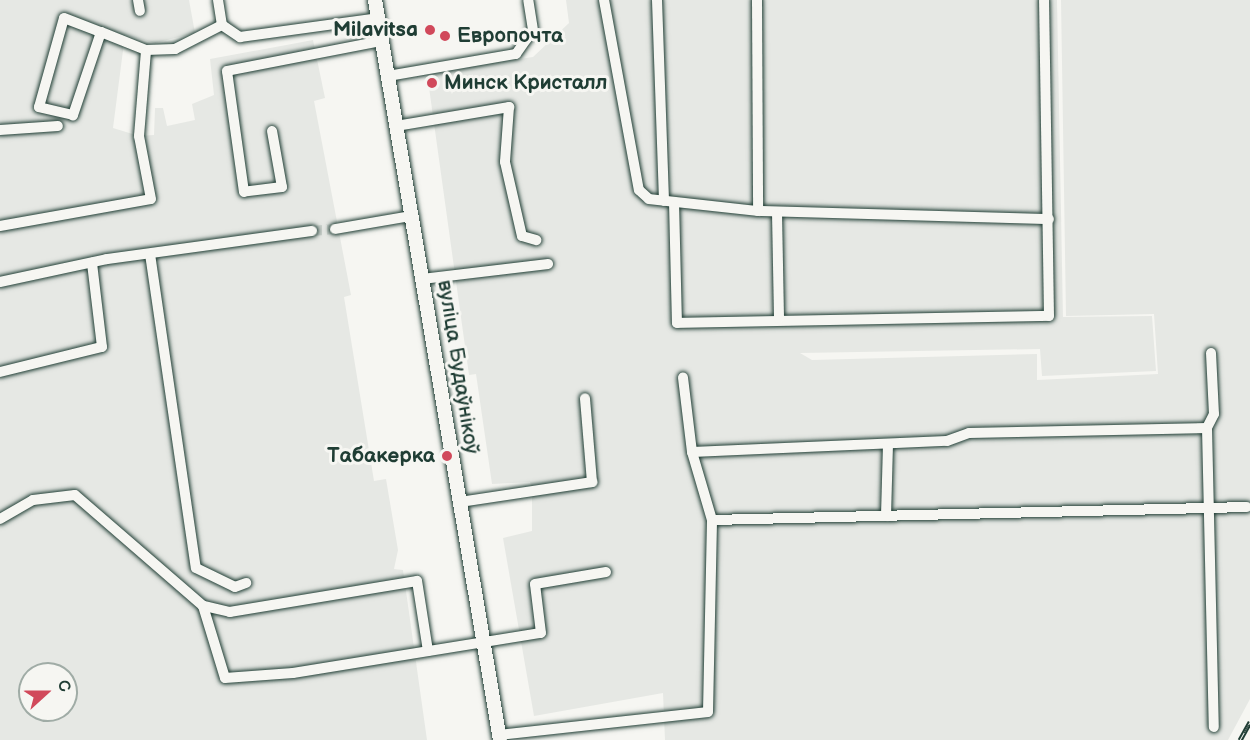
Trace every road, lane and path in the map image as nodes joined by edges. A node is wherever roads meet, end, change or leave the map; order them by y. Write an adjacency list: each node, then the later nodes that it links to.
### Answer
1 (218, 0): 9 (lane)
2 (375, 0): 8 (main road, вуліца Будаўнікоў)
3 (528, 0): 13 (lane)
4 (604, 0): 18 (lane)
5 (657, 0): 18 (lane)
6 (757, 0): 19 (lane)
7 (1044, 0): 22 (lane)
8 (378, 18): 9 (lane); 11 (main road, вуліца Будаўнікоў)
9 (222, 25): 12 (lane)
10 (101, 32): 10 (lane); 12 (lane)
11 (382, 41): 13 (main road, вуліца Будаўнікоў); 17 (lane)
12 (146, 50): 23 (lane)
13 (388, 76): 15 (main road, вуліца Будаўнікоў)
14 (58, 126): 16 (lane)
15 (396, 126): 21 (main road, вуліца Будаўнікоў); 26 (lane)
16 (0, 130)
17 (272, 131)
18 (669, 201): 19 (lane); 32 (lane)
19 (758, 211): 20 (lane)
20 (777, 213): 22 (lane); 32 (lane)
21 (411, 216): 24 (lane); 30 (main road, вуліца Будаўнікоў)
22 (1049, 219): 32 (lane)
23 (0, 226)
24 (335, 229)
25 (312, 231): 27 (lane)
26 (536, 240)
27 (150, 254): 28 (lane); 47 (lane)
28 (92, 262): 31 (lane); 34 (lane)
29 (548, 264): 30 (lane)
30 (423, 279): 40 (main road, вуліца Будаўнікоў)
31 (0, 282)
32 (779, 318)
33 (1211, 353): 37 (lane)
34 (0, 372)
35 (683, 378): 39 (lane)
36 (585, 398): 40 (lane)
37 (1207, 428): 38 (lane); 42 (lane)
38 (888, 444): 39 (lane); 43 (lane)
39 (692, 452): 45 (lane)
40 (460, 502): 49 (main road, вуліца Будаўнікоў)
41 (1247, 507): 42 (lane)
42 (1208, 509): 43 (lane); 51 (lane)
43 (886, 516): 45 (lane)
44 (0, 519): 48 (lane)
45 (712, 520): 52 (lane)
46 (606, 572): 49 (lane)
47 (246, 583)
48 (203, 606): 50 (lane); 50 (lane)
49 (485, 642): 50 (lane); 52 (main road, вуліца Будаўнікоў)
50 (428, 651)
51 (1214, 727)
52 (499, 737)

